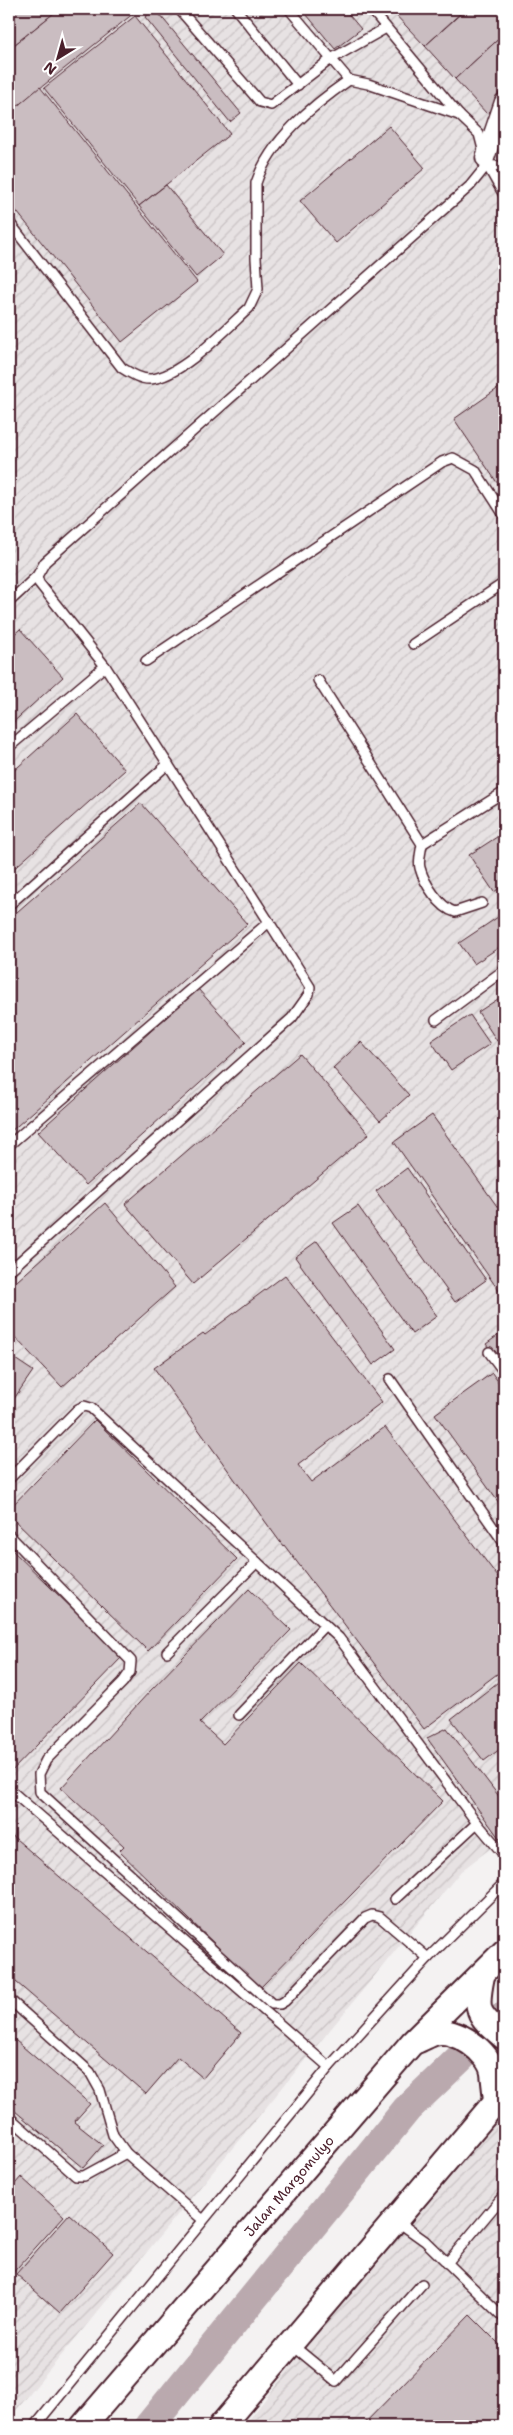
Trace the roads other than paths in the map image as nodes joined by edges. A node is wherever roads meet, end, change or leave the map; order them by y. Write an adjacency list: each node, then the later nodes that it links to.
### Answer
1 (179, 9): 8 (lane)
2 (236, 9): 8 (lane)
3 (289, 9): 6 (lane)
4 (371, 9): 5 (lane)
5 (386, 28): 6 (lane); 10 (lane)
6 (331, 59): 7 (lane); 8 (lane)
7 (349, 80): 10 (lane); 14 (lane)
8 (298, 85)
9 (504, 102): 11 (street)
10 (459, 115): 11 (lane)
11 (486, 162): 12 (lane); 13 (lane); 16 (lane)
12 (504, 167)
13 (504, 195)
14 (9, 222)
15 (504, 515): 20 (lane)
16 (37, 576): 18 (lane); 21 (lane)
17 (504, 583): 19 (lane)
18 (9, 602)
19 (413, 644)
20 (146, 660)
21 (105, 666): 23 (lane); 24 (lane)
22 (318, 680): 26 (lane)
23 (9, 747)
24 (168, 764): 28 (lane); 29 (lane)
25 (504, 792): 26 (lane)
26 (422, 844): 27 (lane)
27 (482, 903)
28 (9, 905)
29 (269, 922): 32 (lane); 33 (lane)
30 (504, 970): 31 (lane)
31 (436, 1020)
32 (9, 1145)
33 (9, 1271)
34 (489, 1352): 35 (lane)
35 (504, 1372)
36 (390, 1379): 39 (lane)
37 (9, 1479): 40 (lane)
38 (9, 1535): 50 (lane)
39 (504, 1543)
40 (257, 1562): 41 (lane); 42 (lane)
41 (325, 1625): 43 (lane); 45 (lane)
42 (167, 1652)
43 (239, 1715)
44 (9, 1789): 55 (lane)
45 (477, 1823): 46 (lane); 48 (lane)
46 (504, 1856)
47 (504, 1883): 50 (lane)
48 (395, 1899)
49 (504, 1952): 51 (main road, Jalan Margomulyo)
50 (428, 1958): 55 (lane)
51 (480, 1986): 53 (main road); 54 (main road, Jalan Margomulyo)
52 (9, 1999): 58 (lane)
53 (504, 2037)
54 (412, 2043): 56 (main road); 67 (main road, Jalan Margomulyo)
55 (330, 2067): 60 (lane)
56 (498, 2089): 61 (main road)
57 (9, 2117): 58 (lane)
58 (126, 2153): 60 (lane)
59 (504, 2195): 62 (lane)
60 (203, 2220): 66 (lane)
61 (395, 2220): 62 (lane); 65 (main road)
62 (447, 2263): 64 (lane)
63 (422, 2284): 65 (lane)
64 (504, 2318)
65 (290, 2343): 68 (main road)
66 (35, 2426)
67 (83, 2426)
68 (221, 2426)

